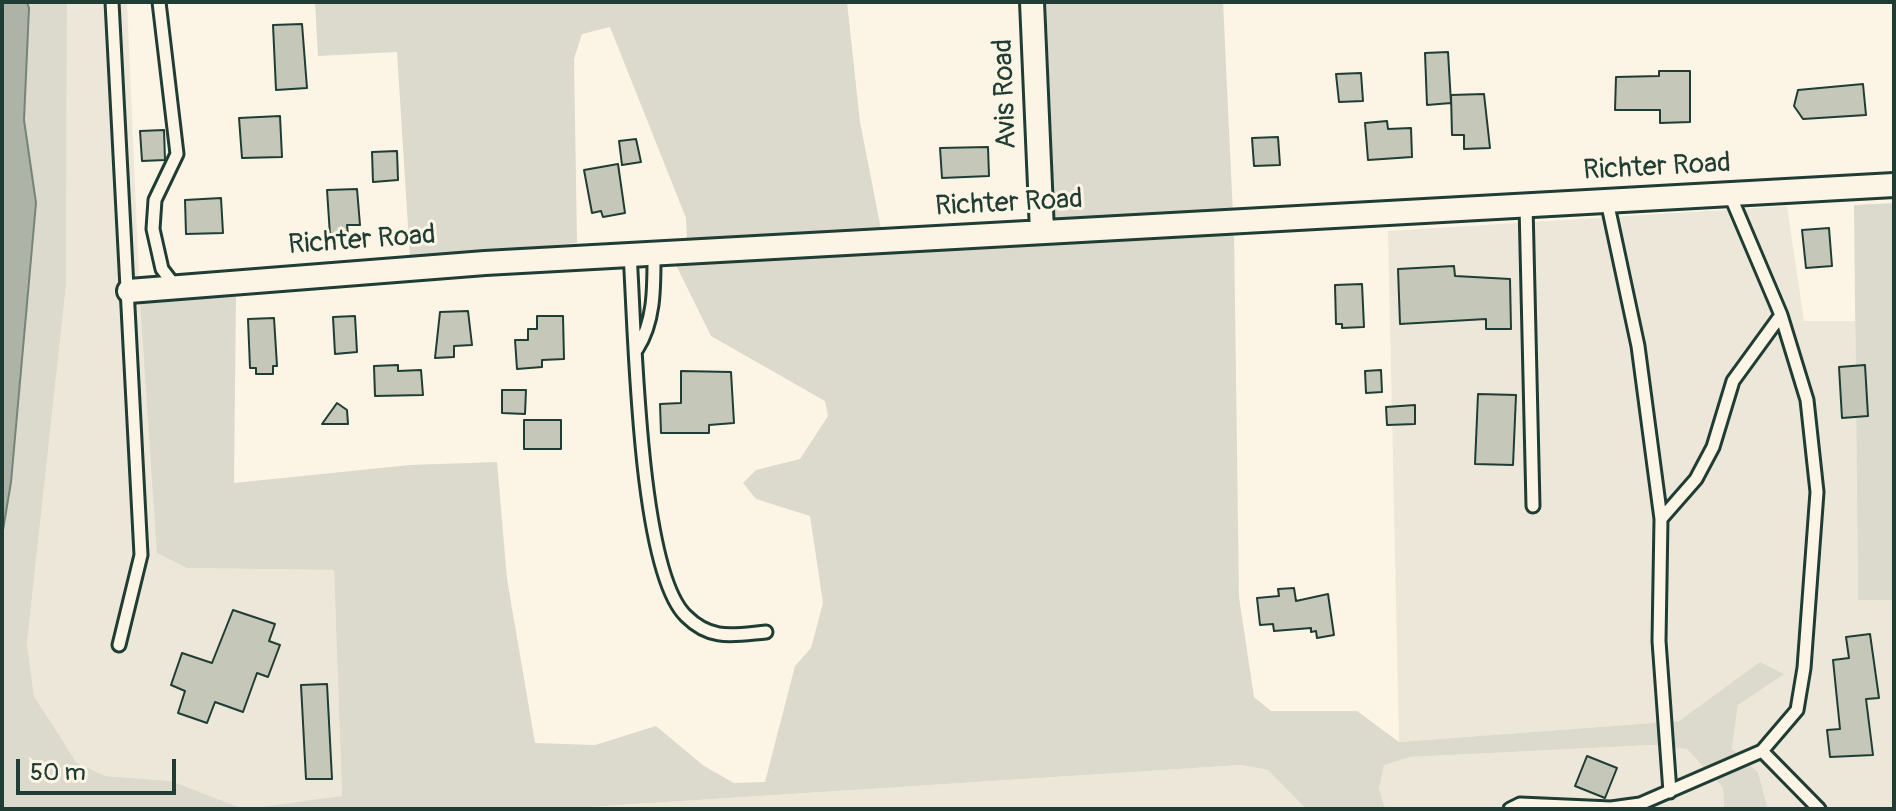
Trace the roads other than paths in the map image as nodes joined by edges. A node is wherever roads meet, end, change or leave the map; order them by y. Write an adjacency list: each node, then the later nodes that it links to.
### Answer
1 (112, 2): 12 (lane)
2 (159, 2): 11 (lane)
3 (1032, 2): 8 (street, Avis Road)
4 (1894, 185): 5 (street, Richter Road)
5 (1730, 195): 6 (street, Richter Road); 13 (lane)
6 (1607, 201): 7 (street, Richter Road); 16 (lane)
7 (1526, 205): 8 (street, Richter Road); 15 (lane)
8 (1042, 232): 9 (street, Richter Road)
9 (654, 253): 10 (street, Richter Road); 14 (lane)
10 (630, 254): 11 (street, Richter Road); 14 (lane)
11 (176, 287): 12 (street, Richter Road)
12 (129, 291): 18 (lane)
13 (1781, 315): 16 (lane); 19 (lane)
14 (637, 349): 17 (lane)
15 (1533, 506)
16 (1661, 519): 20 (lane)
17 (766, 632)
18 (119, 645)
19 (1762, 751): 20 (lane); 23 (lane)
20 (1670, 792): 21 (lane)
21 (1640, 806): 22 (lane)
22 (1510, 809)
23 (1819, 809)

